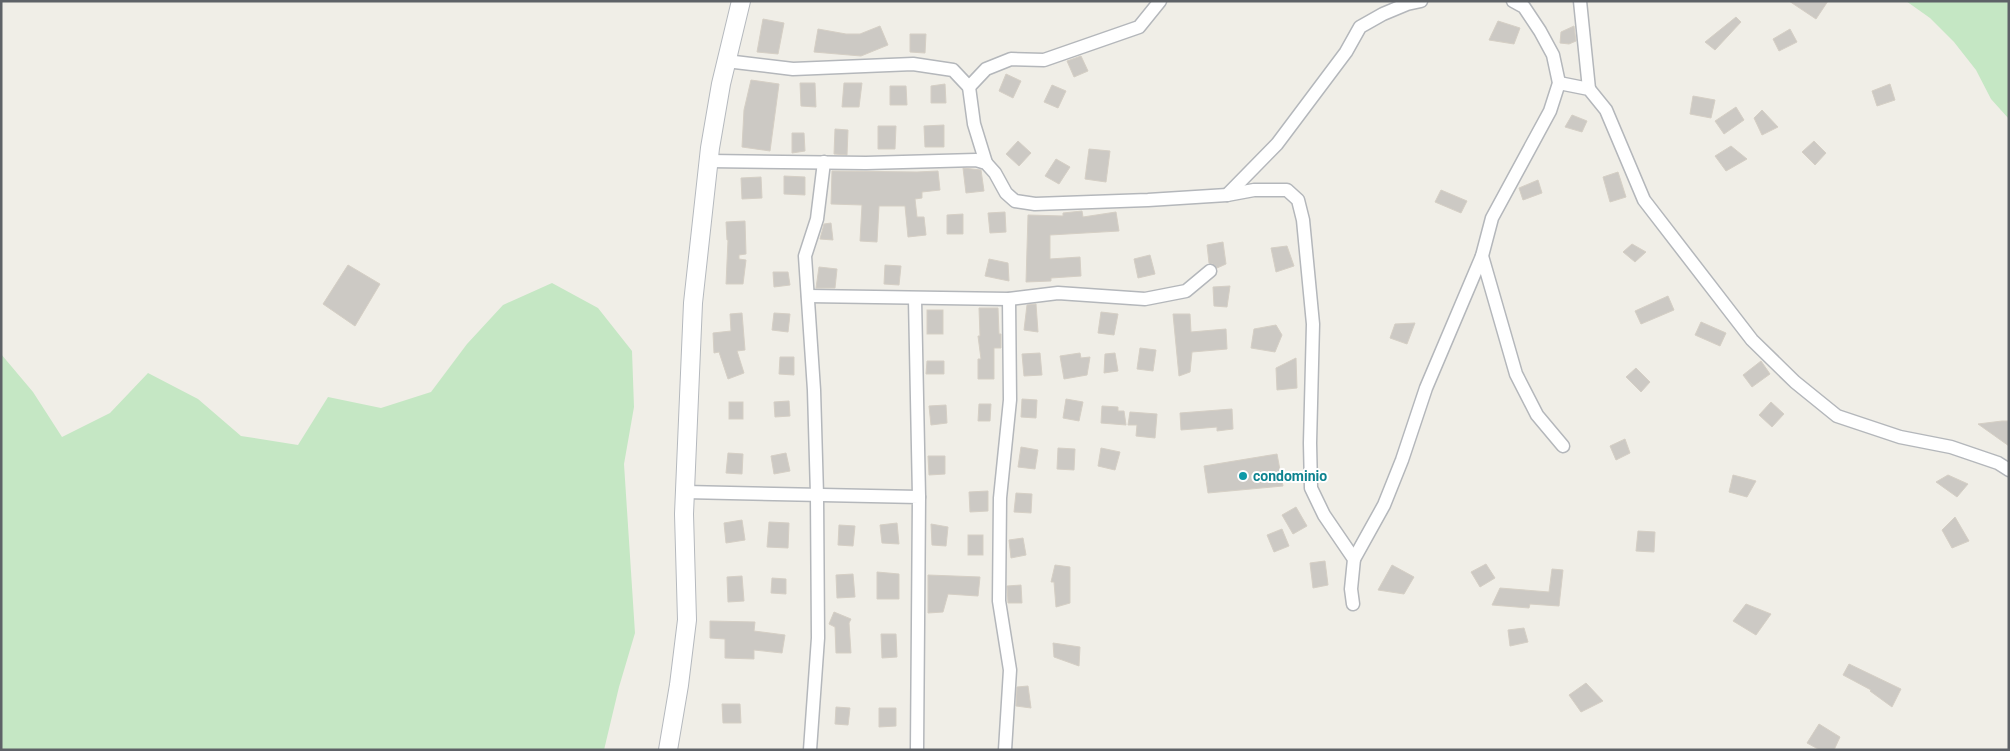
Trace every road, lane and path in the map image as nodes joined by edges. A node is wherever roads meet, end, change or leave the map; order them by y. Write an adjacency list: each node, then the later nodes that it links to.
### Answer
1 (741, 1): 6 (main road)
2 (1160, 1): 8 (street)
3 (1421, 1): 13 (street)
4 (1513, 1): 7 (street)
5 (1580, 1): 9 (street)
6 (726, 61): 8 (street); 10 (main road)
7 (1559, 83): 9 (street); 14 (street)
8 (969, 88): 12 (street)
9 (1589, 89): 20 (street)
10 (709, 161): 11 (street); 21 (main road)
11 (824, 162): 12 (street); 16 (street)
12 (986, 163): 13 (street)
13 (1227, 195): 24 (street)
14 (1482, 256): 19 (street); 24 (street)
15 (1210, 271): 18 (street)
16 (808, 296): 17 (street); 22 (street)
17 (915, 299): 18 (street); 23 (street)
18 (1009, 299): 29 (street)
19 (1563, 446)
20 (2009, 470)
21 (685, 492): 22 (street); 26 (main road)
22 (817, 495): 23 (street); 27 (street)
23 (919, 497): 28 (street)
24 (1354, 559): 25 (street)
25 (1353, 604)
26 (668, 750)
27 (810, 750)
28 (917, 750)
29 (1006, 750)

